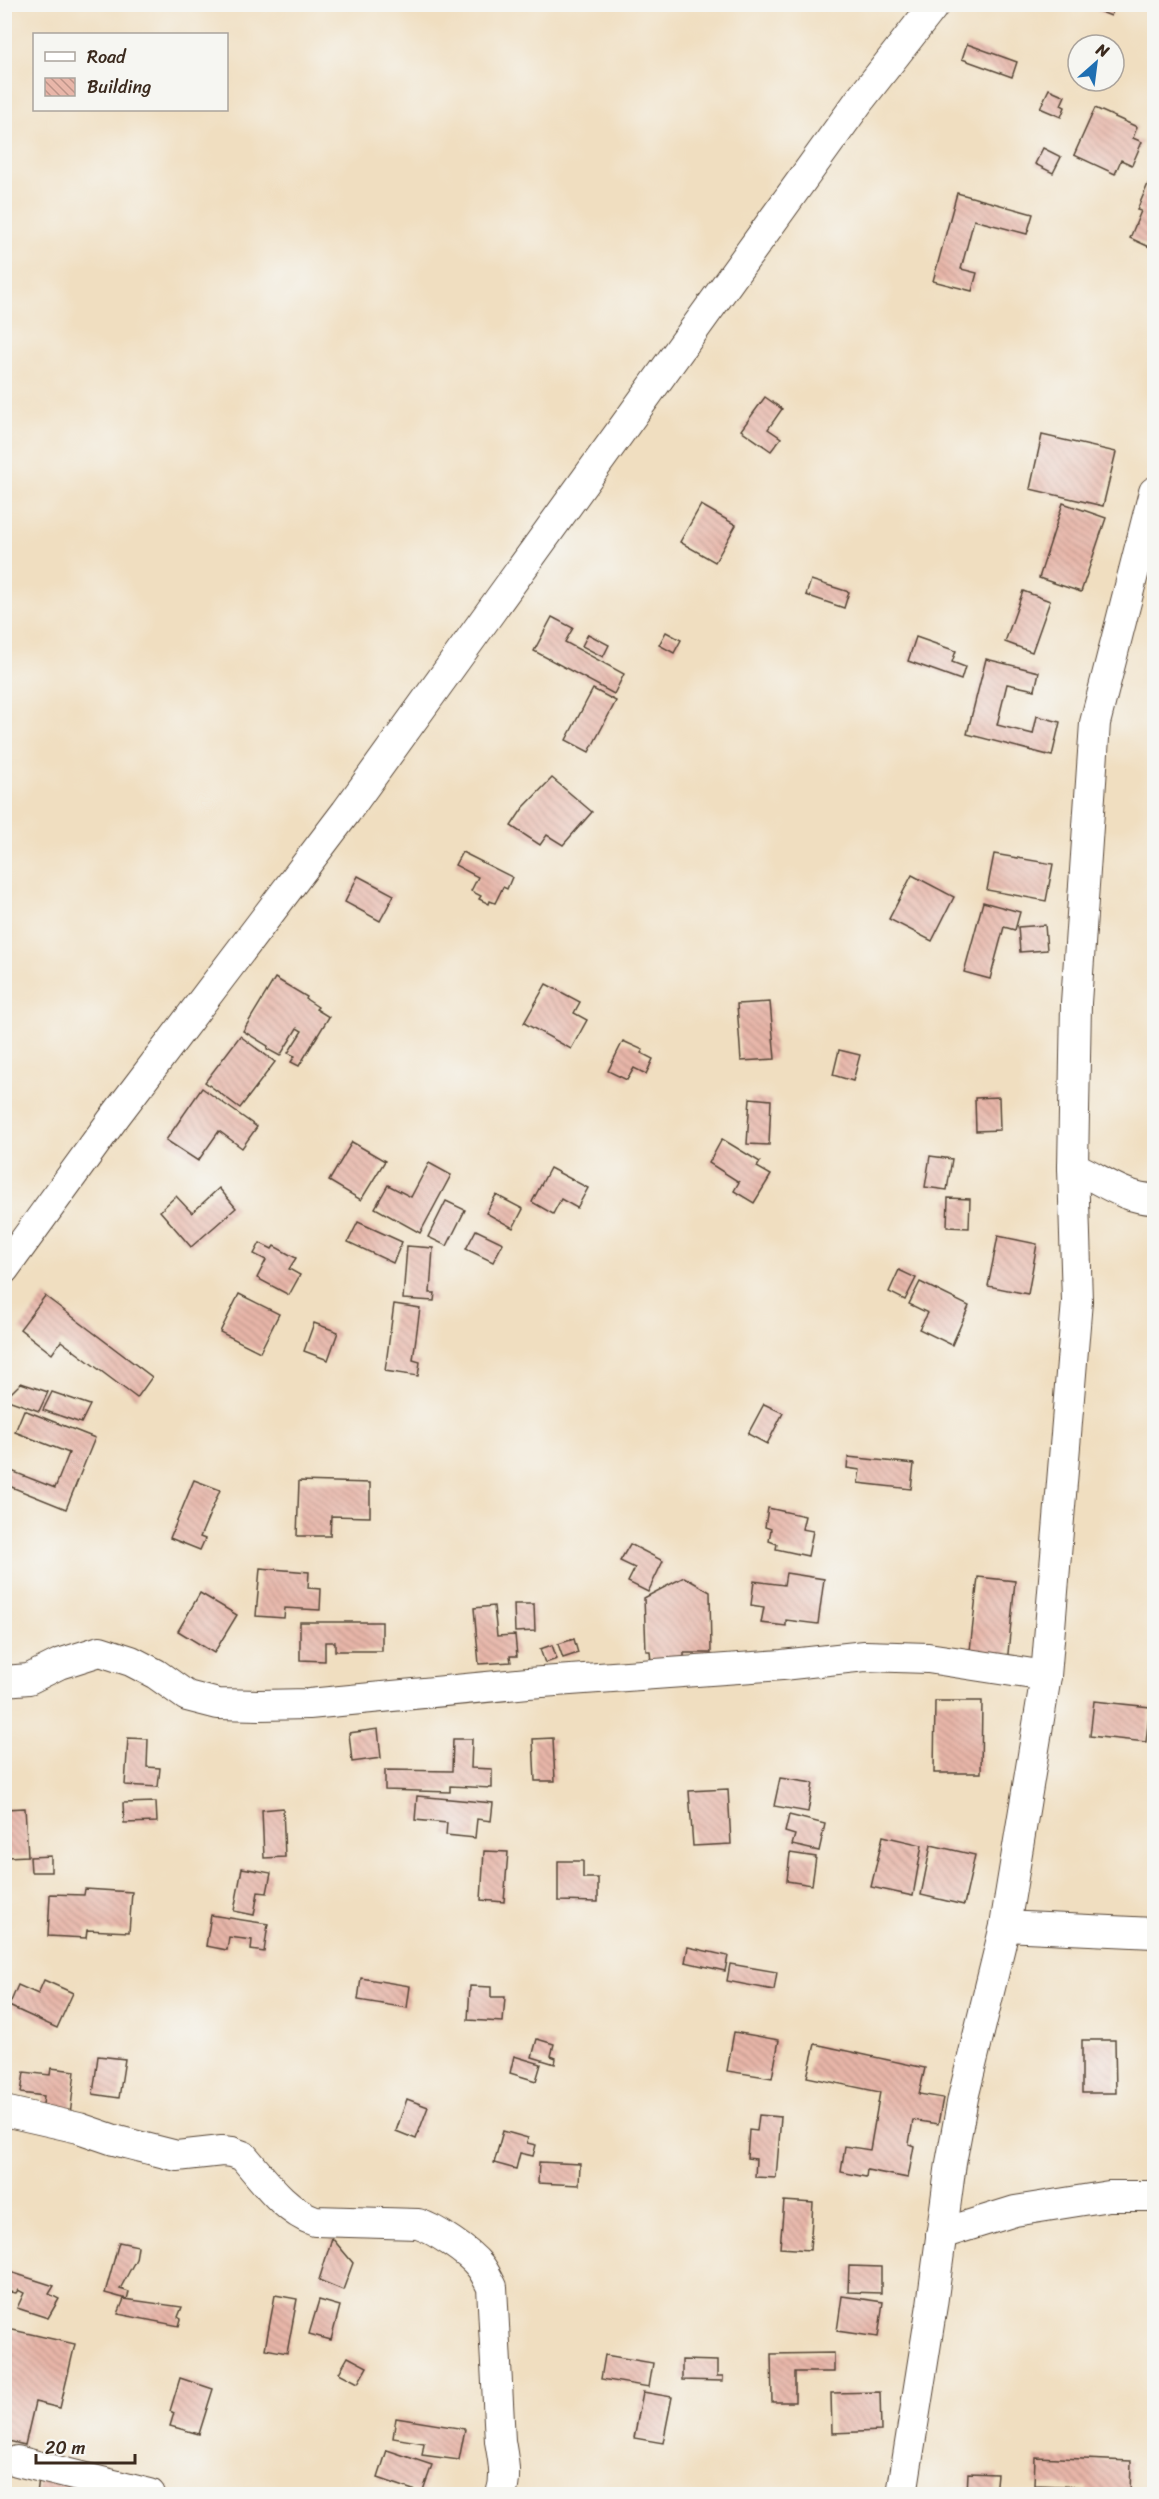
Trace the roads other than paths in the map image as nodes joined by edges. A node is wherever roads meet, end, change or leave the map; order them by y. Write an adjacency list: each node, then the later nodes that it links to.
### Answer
1 (935, 4): 5 (street)
2 (1155, 492): 3 (street)
3 (1073, 1167): 4 (street); 6 (street)
4 (1155, 1199)
5 (4, 1269)
6 (1046, 1676): 7 (street); 8 (street)
7 (4, 1681)
8 (1005, 1926): 9 (street); 12 (street)
9 (1155, 1933)
10 (4, 2111): 15 (street)
11 (1155, 2196): 12 (street)
12 (941, 2234): 16 (street)
13 (17, 2461): 14 (street)
14 (150, 2494)
15 (501, 2494)
16 (902, 2494)

